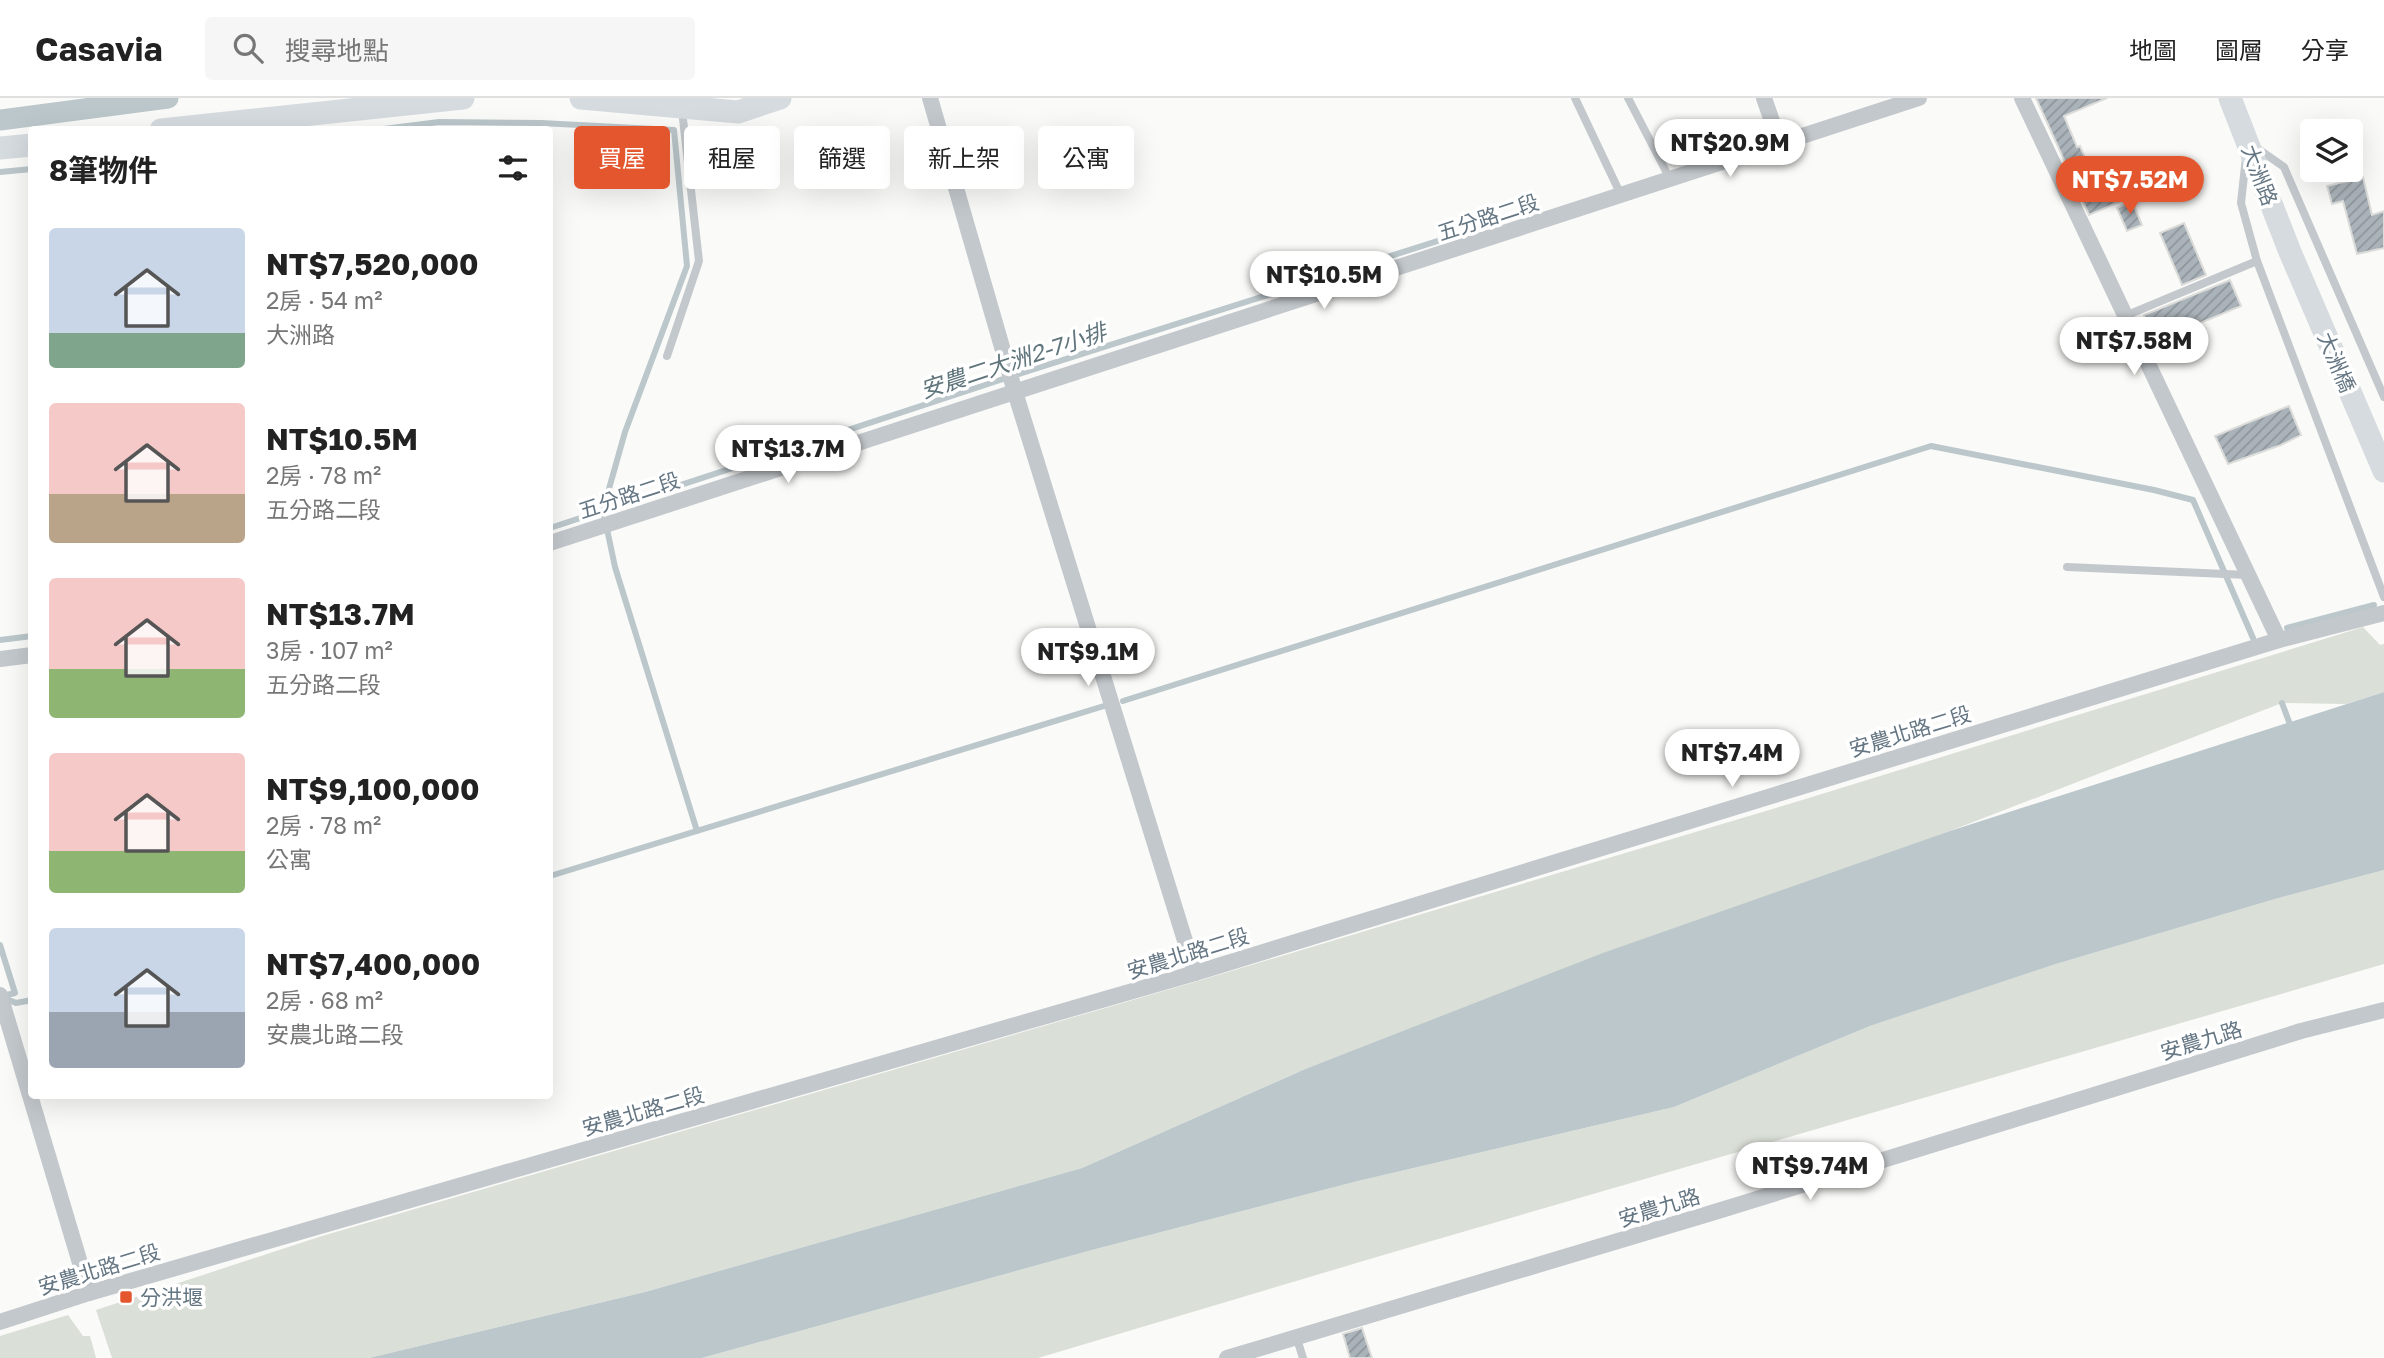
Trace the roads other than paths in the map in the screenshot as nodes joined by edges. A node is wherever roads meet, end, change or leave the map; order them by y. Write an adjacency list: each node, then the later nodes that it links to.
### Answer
1 (463, 98): 13 (main road)
2 (581, 98): 11 (main road)
3 (780, 98): 12 (main road)
4 (930, 98): 24 (street)
5 (1575, 98): 19 (lane)
6 (1628, 98): 18 (lane)
7 (1764, 98): 15 (street)
8 (1919, 98): 15 (street, 五分路二段)
9 (2022, 98): 22 (street)
10 (2230, 98): 14 (main road, 大洲路)
11 (617, 100): 12 (main road)
12 (682, 107): 23 (lane)
13 (220, 126)
14 (2247, 140): 20 (main road, 大洲路); 21 (lane); 25 (lane)
15 (1780, 144): 18 (street, 五分路二段)
16 (28, 145): 17 (main road)
17 (0, 148)
18 (1670, 179): 19 (street, 五分路二段)
19 (1621, 195): 24 (street, 五分路二段)
20 (2290, 252): 26 (main road, 大洲橋)
21 (2257, 261): 22 (lane); 30 (lane)
22 (2125, 316): 29 (street)
23 (667, 356)
24 (1015, 392): 27 (street, 五分路二段); 35 (street)
25 (2384, 397)
26 (2384, 471)
27 (553, 542)
28 (2067, 567): 29 (lane)
29 (2248, 575): 32 (street)
30 (2384, 597)
31 (2384, 613): 32 (street, 安農北路二段)
32 (2279, 640): 35 (street, 安農北路二段)
33 (28, 656): 34 (street)
34 (0, 659)
35 (1195, 973): 40 (street, 安農北路二段)
36 (0, 995): 38 (street)
37 (2384, 1010): 42 (street, 安農九路)
38 (28, 1089)
39 (31, 1099): 40 (street)
40 (89, 1293): 41 (street, 安農北路二段)
41 (0, 1322)
42 (1297, 1339): 43 (street, 安農九路); 44 (lane)
43 (1227, 1358)
44 (1303, 1358)

